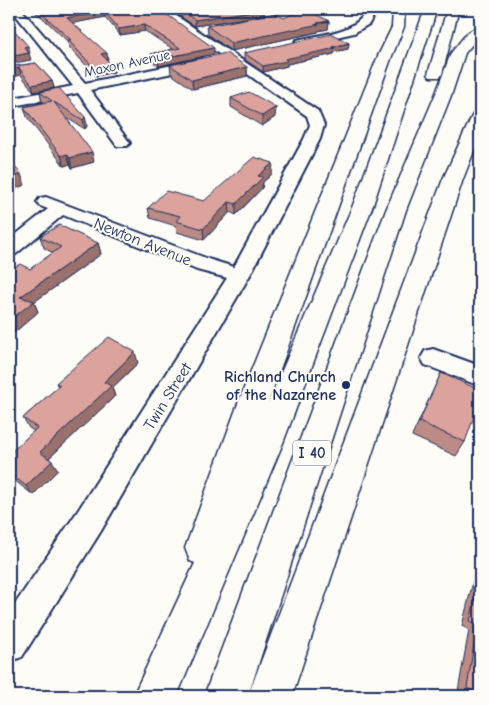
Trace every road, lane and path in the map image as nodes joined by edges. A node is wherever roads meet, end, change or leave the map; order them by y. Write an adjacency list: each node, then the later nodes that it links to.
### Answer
1 (16, 9): 13 (street)
2 (160, 9): 9 (street)
3 (368, 9): 10 (street)
4 (399, 9): 23 (highway)
5 (431, 9): 23 (highway, I 40)
6 (453, 9): 17 (highway, I 40)
7 (480, 28): 17 (highway)
8 (206, 30): 9 (street)
9 (193, 32): 12 (street)
10 (293, 43)
11 (247, 53): 12 (street, Maxon Avenue)
12 (229, 57): 13 (street, Maxon Avenue); 19 (street, Twin Street)
13 (81, 88): 14 (street, Maxon Avenue); 16 (street)
14 (9, 103)
15 (480, 116): 25 (highway)
16 (122, 143)
17 (396, 210): 24 (highway, I 40)
18 (9, 250): 19 (street, Newton Avenue)
19 (240, 275): 22 (street, Twin Street)
20 (433, 358): 21 (street)
21 (480, 376)
22 (9, 644)
23 (155, 696)
24 (226, 696)
25 (270, 696)

